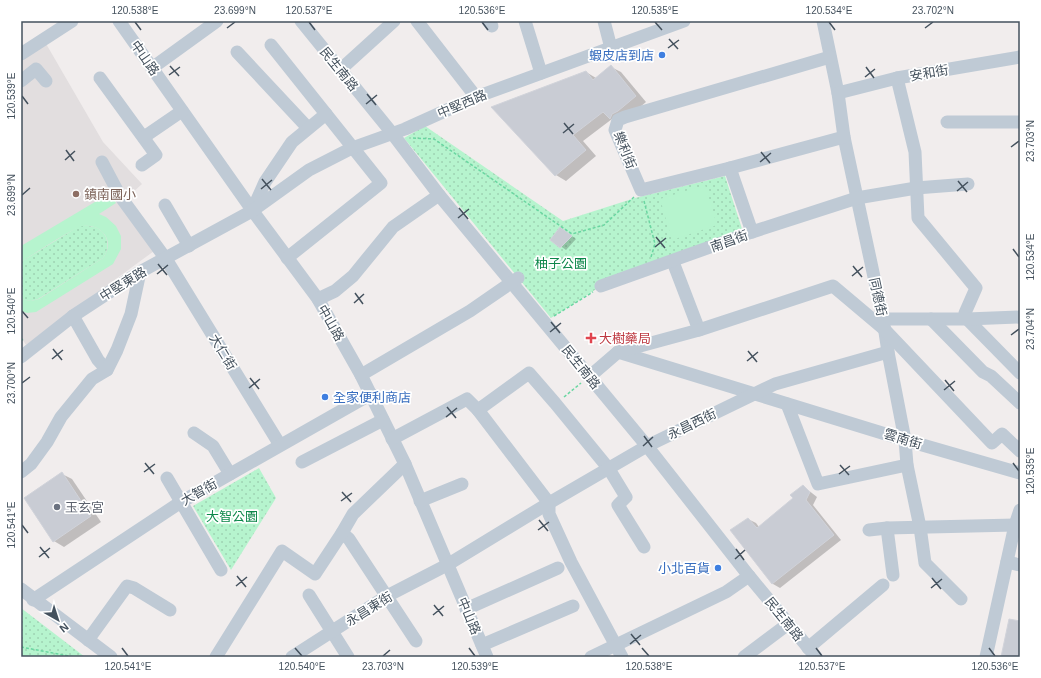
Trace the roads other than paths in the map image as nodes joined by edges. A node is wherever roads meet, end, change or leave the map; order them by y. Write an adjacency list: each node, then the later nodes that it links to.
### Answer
1 (72, 21): 14 (street)
2 (119, 21): 17 (street, 中山路)
3 (217, 21): 17 (street)
4 (301, 21): 18 (street, 民生南路)
5 (394, 21): 18 (street)
6 (417, 21): 25 (street)
7 (525, 21): 19 (street)
8 (604, 21): 12 (street)
9 (684, 21): 12 (street, 中堅西路)
10 (823, 21): 15 (street, 同德街)
11 (270, 45): 27 (street)
12 (612, 48): 19 (street, 中堅西路)
13 (237, 52): 30 (street)
14 (21, 54)
15 (830, 57): 24 (street, 同德街); 37 (street, 樂利街)
16 (1020, 57): 21 (street, 安和街)
17 (152, 68): 26 (street, 中山路)
18 (340, 70): 31 (street, 民生南路)
19 (540, 73): 25 (street, 中堅西路)
20 (100, 78): 32 (street)
21 (897, 78): 24 (street, 安和街); 39 (street)
22 (21, 81): 23 (street)
23 (46, 81)
24 (838, 92): 33 (street, 同德街)
25 (476, 96): 31 (street, 中堅西路)
26 (182, 111): 32 (street); 43 (street, 中山路)
27 (326, 114): 30 (street); 34 (street)
28 (947, 122): 29 (street)
29 (1020, 122)
30 (308, 128): 43 (street)
31 (392, 133): 34 (street, 中堅西路); 40 (street, 民生南路)
32 (144, 136): 36 (street)
33 (844, 137): 37 (street); 41 (street, 同德街)
34 (352, 148): 43 (street, 中堅西路); 46 (street)
35 (102, 162): 47 (street, 大仁街)
36 (142, 165)
37 (730, 168): 44 (street)
38 (968, 184): 39 (street, 南昌街)
39 (916, 188): 41 (street, 南昌街); 56 (street)
40 (439, 195): 50 (street, 民生南路); 52 (street)
41 (857, 198): 44 (street, 南昌街); 57 (street, 同德街)
42 (164, 205): 45 (street)
43 (252, 211): 45 (street, 中堅東路); 46 (street, 中山路)
44 (752, 232): 48 (street, 南昌街)
45 (189, 246): 47 (street, 中堅東路)
46 (287, 258): 52 (street, 中山路)
47 (166, 259): 49 (street, 中堅東路); 75 (street, 大仁街)
48 (673, 262): 51 (street, 南昌街); 58 (street)
49 (140, 272): 53 (street, 中堅東路); 62 (street)
50 (515, 280): 64 (street); 65 (street, 民生南路)
51 (602, 286)
52 (318, 299): 64 (street, 中山路)
53 (73, 316): 61 (street, 中堅東路); 62 (street)
54 (1020, 317): 56 (street)
55 (931, 319): 56 (street); 57 (street); 68 (street)
56 (967, 319): 63 (street)
57 (884, 324): 58 (street); 60 (street, 同德街); 77 (street)
58 (698, 330): 59 (street)
59 (618, 352): 65 (street); 66 (street, 雲南街)
60 (888, 352): 66 (street, 永昌西街); 74 (street, 同德街)
61 (21, 357)
62 (106, 370): 82 (street)
63 (1020, 374)
64 (361, 375): 67 (street, 中山路)
65 (589, 377): 76 (street, 民生南路)
66 (754, 393): 69 (street, 雲南街); 76 (street, 永昌西街)
67 (371, 394): 71 (street, 中山路); 75 (street, 大智街)
68 (1020, 403)
69 (787, 404): 74 (street, 雲南街); 80 (street)
70 (478, 410): 73 (street); 81 (street); 89 (street)
71 (383, 420): 73 (street, 中山路); 78 (street)
72 (194, 433): 83 (street)
73 (392, 439): 79 (street, 中山路)
74 (905, 440): 80 (street, 同德街); 84 (street, 雲南街)
75 (280, 445): 83 (street, 大智街)
76 (647, 446): 81 (street, 永昌西街); 103 (street, 民生南路)
77 (1020, 451)
78 (302, 462)
79 (405, 464): 87 (street, 中山路); 95 (street)
80 (907, 465): 92 (street, 同德街)
81 (609, 469): 89 (street, 永昌西街); 96 (street)
82 (21, 472)
83 (230, 474): 88 (street, 大智街)
84 (1020, 474)
85 (167, 478): 88 (street)
86 (462, 484): 87 (street)
87 (420, 501): 98 (street, 中山路)
88 (181, 502): 101 (street); 109 (street, 大智街)
89 (549, 503): 98 (street, 永昌西街); 118 (street)
90 (1020, 510): 91 (street)
91 (1015, 525): 92 (street); 97 (street)
92 (920, 527): 93 (street); 108 (street, 同德街)
93 (887, 528): 94 (street); 102 (street)
94 (869, 530)
95 (342, 533): 107 (street); 121 (street)
96 (644, 547)
97 (1007, 562): 99 (street); 127 (street)
98 (447, 565): 107 (street, 永昌東街); 111 (street, 中山路)
99 (1020, 565)
100 (558, 568): 111 (street)
101 (221, 570)
102 (893, 575)
103 (749, 576): 113 (street, 民生南路); 118 (street)
104 (883, 585): 119 (street)
105 (21, 589): 109 (street)
106 (309, 595): 114 (street)
107 (387, 596): 114 (street, 永昌東街); 116 (street)
108 (961, 599)
109 (33, 600): 115 (street)
110 (573, 606): 117 (street)
111 (466, 609): 117 (street, 中山路)
112 (170, 610): 115 (street)
113 (788, 624): 119 (street, 民生南路); 126 (street)
114 (332, 632): 122 (street, 永昌東街); 123 (street)
115 (88, 640): 120 (street)
116 (416, 641)
117 (482, 645): 124 (street, 中山路)
118 (619, 651): 125 (street)
119 (812, 652)
120 (111, 657)
121 (216, 657)
122 (292, 657)
123 (348, 657)
124 (487, 657)
125 (591, 657)
126 (744, 657)
127 (986, 657)

